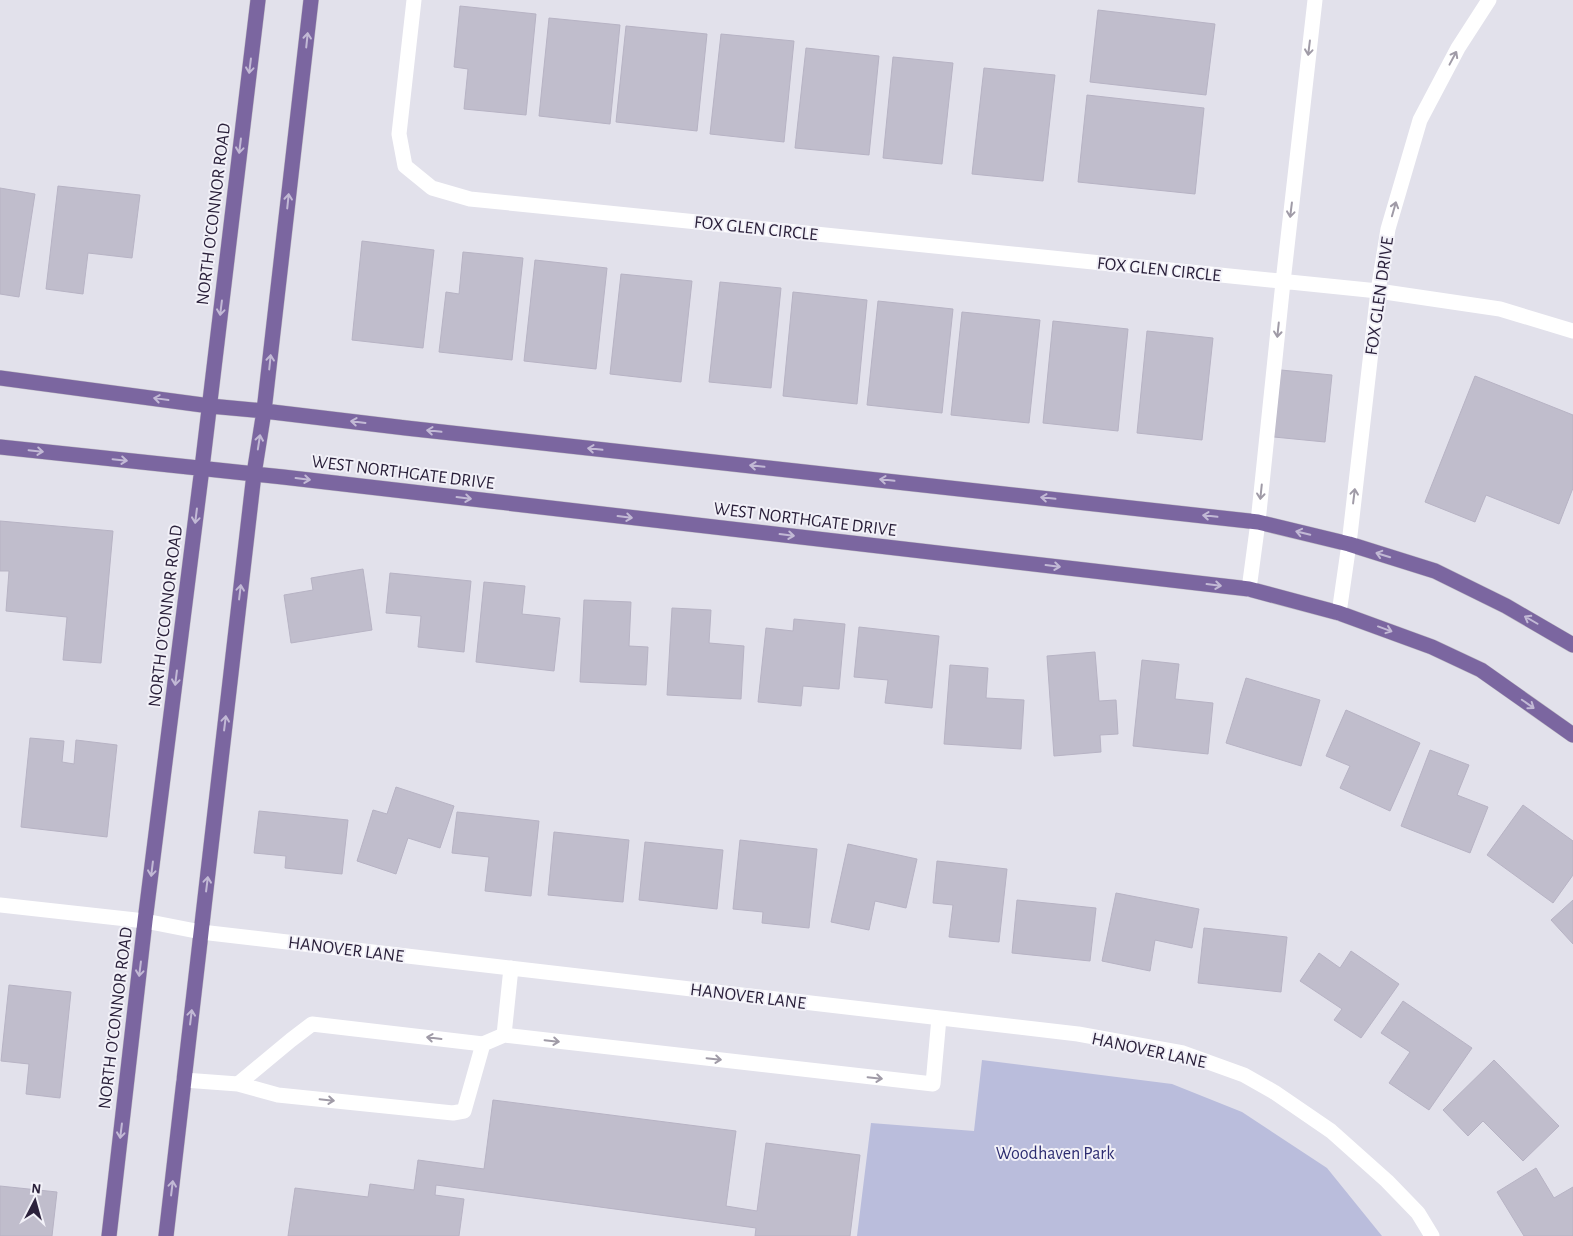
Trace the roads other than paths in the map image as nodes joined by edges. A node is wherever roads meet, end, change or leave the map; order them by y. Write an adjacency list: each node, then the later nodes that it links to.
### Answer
1 (258, 0): 10 (main road, NORTH O'CONNOR ROAD, one-way to 10)
2 (311, 0): 11 (main road, one-way to 2)
3 (414, 0): 6 (street, FOX GLEN CIRCLE)
4 (1315, 0): 6 (street, one-way to 6)
5 (1489, 0): 7 (street, FOX GLEN DRIVE, one-way to 5)
6 (1282, 282): 7 (street, FOX GLEN CIRCLE); 15 (street, one-way to 15)
7 (1378, 291): 8 (street, FOX GLEN CIRCLE); 16 (street, FOX GLEN DRIVE, one-way to 7)
8 (1573, 331)
9 (0, 378): 10 (main road, one-way to 9)
10 (210, 406): 11 (main road); 13 (main road, NORTH O'CONNOR ROAD)
11 (264, 411): 14 (main road, one-way to 11); 15 (main road, one-way to 11)
12 (0, 447): 13 (main road, WEST NORTHGATE DRIVE, one-way to 13)
13 (202, 468): 14 (main road, WEST NORTHGATE DRIVE); 22 (main road, NORTH O'CONNOR ROAD, one-way to 22)
14 (254, 474): 17 (main road, WEST NORTHGATE DRIVE, one-way to 17); 23 (main road, one-way to 14)
15 (1258, 522): 16 (main road, one-way to 15); 17 (street)
16 (1349, 544): 18 (street, FOX GLEN DRIVE); 19 (main road, one-way to 16)
17 (1249, 589): 18 (main road, WEST NORTHGATE DRIVE)
18 (1339, 612): 20 (main road, WEST NORTHGATE DRIVE, one-way to 20)
19 (1573, 645)
20 (1573, 735)
21 (0, 905): 22 (street, HANOVER LANE)
22 (145, 921): 23 (street, HANOVER LANE); 30 (main road, NORTH O'CONNOR ROAD, one-way to 30)
23 (201, 932): 24 (street, HANOVER LANE); 28 (main road, one-way to 23)
24 (511, 968): 25 (street, HANOVER LANE); 26 (street)
25 (939, 1018): 26 (street, one-way to 25); 32 (street, HANOVER LANE)
26 (504, 1035): 27 (street)
27 (483, 1044): 29 (street, one-way to 29); 29 (street, one-way to 27)
28 (184, 1080): 29 (street); 31 (main road, one-way to 28)
29 (238, 1084)
30 (109, 1236)
31 (166, 1236)
32 (1432, 1236)

